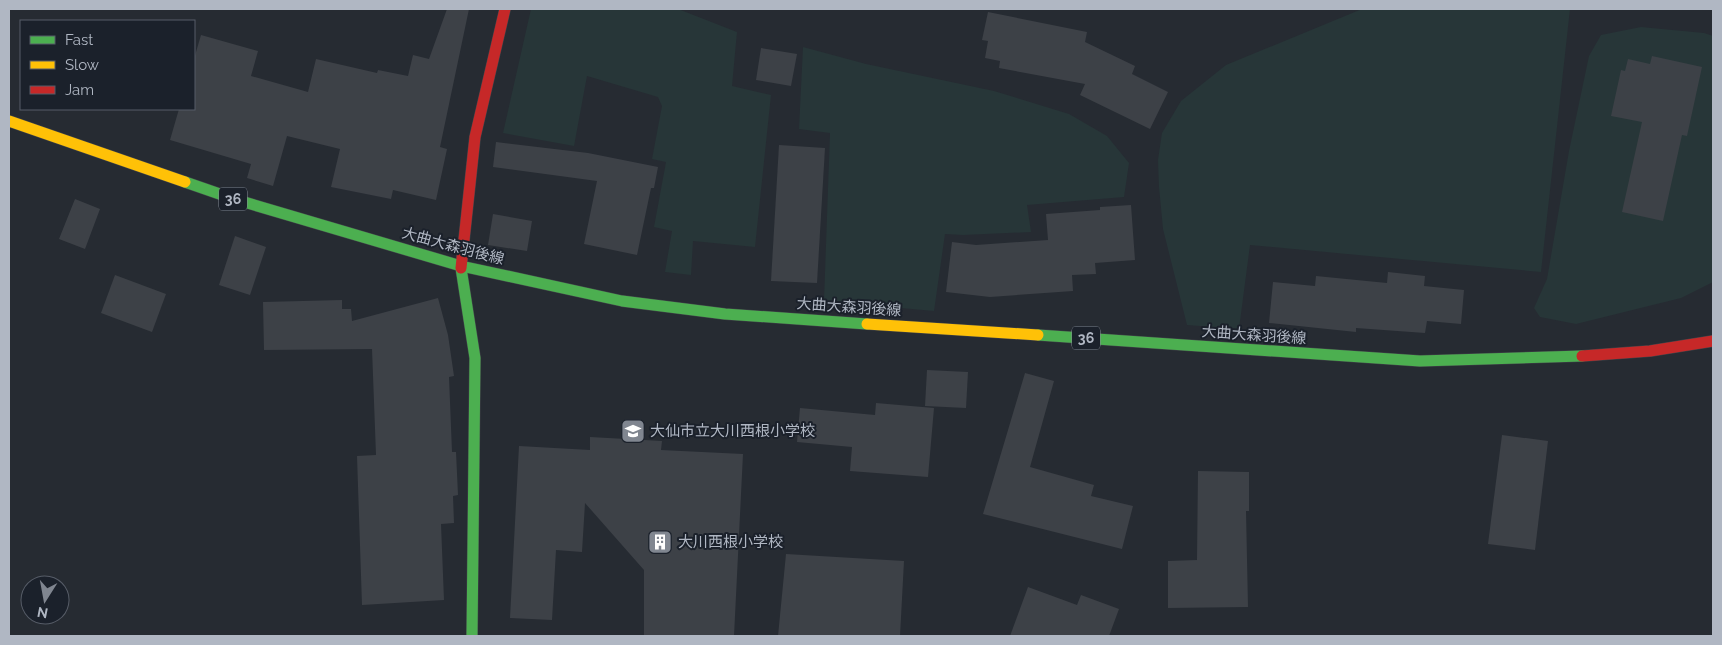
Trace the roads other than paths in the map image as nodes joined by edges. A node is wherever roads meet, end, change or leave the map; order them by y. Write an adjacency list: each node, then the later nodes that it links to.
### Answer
1 (505, 9): 3 (main road)
2 (9, 121): 3 (main road, 大曲大森羽後線 / 36)
3 (462, 266): 4 (main road, 大曲大森羽後線 / 36); 5 (main road)
4 (1713, 341)
5 (472, 636)

